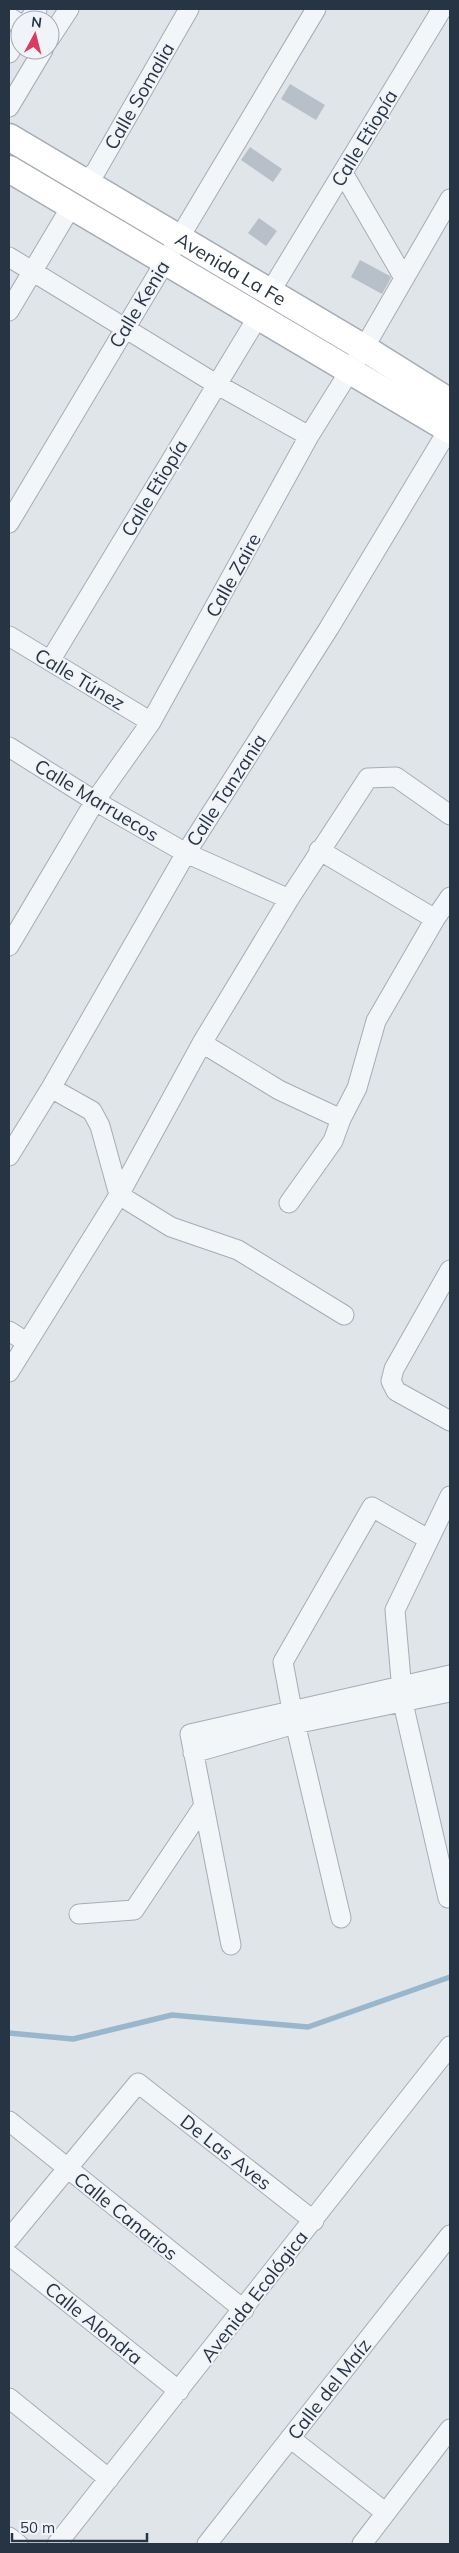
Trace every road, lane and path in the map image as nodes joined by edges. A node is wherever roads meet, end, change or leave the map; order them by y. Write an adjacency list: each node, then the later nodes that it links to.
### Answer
1 (68, 9): 5 (street)
2 (189, 9): 11 (street, Calle Somalia)
3 (316, 9): 14 (street, Calle Kenia)
4 (442, 9): 10 (street, Calle Etiopía)
5 (60, 22)
6 (37, 60): 7 (street)
7 (9, 107)
8 (9, 137): 11 (street, Avenida La Fe)
9 (9, 169): 13 (street, Avenida La Fe)
10 (343, 173): 18 (street); 19 (street, Calle Etiopía)
11 (86, 181): 14 (street, Avenida La Fe)
12 (450, 199): 18 (street, Calle Zaire)
13 (72, 205): 16 (street, Avenida La Fe); 17 (street)
14 (180, 237): 16 (street, Calle Kenia); 19 (street, Avenida La Fe)
15 (9, 257): 17 (street)
16 (165, 260): 21 (street, Avenida La Fe); 22 (street, Calle Kenia)
17 (32, 270): 20 (street); 22 (street)
18 (404, 278): 23 (street, Calle Zaire)
19 (270, 292): 23 (street, Avenida La Fe)
20 (9, 311)
21 (259, 315): 24 (street, Avenida La Fe); 25 (street, Calle Etiopía)
22 (126, 328): 25 (street); 29 (street, Calle Kenia)
23 (364, 348): 24 (street, Calle Zaire); 26 (street, Avenida La Fe)
24 (350, 371): 27 (street, Avenida La Fe); 28 (street, Calle Zaire)
25 (216, 384): 28 (street); 31 (street, Calle Etiopía)
26 (450, 402)
27 (450, 429): 37 (street, Calle Tanzania)
28 (309, 436): 32 (street, Calle Zaire)
29 (9, 523)
30 (9, 636): 31 (street, Calle Túnez)
31 (50, 661): 32 (street, Calle Túnez)
32 (151, 722): 34 (street, Calle Zaire)
33 (9, 747): 34 (street, Calle Marruecos)
34 (96, 801): 37 (street, Calle Marruecos); 41 (street, Calle Zaire)
35 (450, 815): 36 (street)
36 (319, 850): 39 (street); 40 (street)
37 (186, 853): 39 (street, Calle Marruecos); 43 (street, Calle Tanzania)
38 (450, 897): 40 (street)
39 (288, 899): 42 (street)
40 (435, 919): 44 (street)
41 (9, 946)
42 (202, 1043): 44 (street); 46 (street)
43 (51, 1088): 45 (street, Calle Tanzania); 46 (street)
44 (341, 1119): 47 (street)
45 (9, 1156)
46 (119, 1195): 49 (street); 51 (street)
47 (289, 1203)
48 (450, 1270): 53 (street)
49 (344, 1315)
50 (9, 1331): 51 (street)
51 (26, 1342): 52 (street)
52 (9, 1372)
53 (450, 1421)
54 (450, 1496): 55 (street)
55 (428, 1539): 58 (street); 59 (street)
56 (450, 1675): 58 (street)
57 (450, 1692): 58 (street)
58 (402, 1695): 59 (street); 61 (street)
59 (294, 1717): 60 (street); 63 (street)
60 (203, 1807): 62 (street); 64 (street)
61 (448, 1898)
62 (79, 1914)
63 (341, 1918)
64 (231, 1944)
65 (450, 2046): 68 (street, Avenida Ecológica)
66 (9, 2121): 67 (street, Calle Canarios)
67 (66, 2168): 68 (street, De Las Aves); 70 (street); 72 (street, Calle Canarios)
68 (314, 2221): 72 (street, Avenida Ecológica)
69 (450, 2235): 76 (street, Calle del Maíz)
70 (9, 2239)
71 (9, 2255): 73 (street, Calle Alondra)
72 (244, 2310): 73 (street, Avenida Ecológica)
73 (179, 2391): 77 (street, Avenida Ecológica)
74 (9, 2398): 77 (street)
75 (450, 2429): 78 (street)
76 (290, 2438): 78 (street); 82 (street, Calle del Maíz)
77 (109, 2479): 81 (street, Avenida Ecológica)
78 (386, 2513): 83 (street)
79 (9, 2537): 80 (street)
80 (18, 2544)
81 (56, 2544)
82 (207, 2544)
83 (362, 2544)

